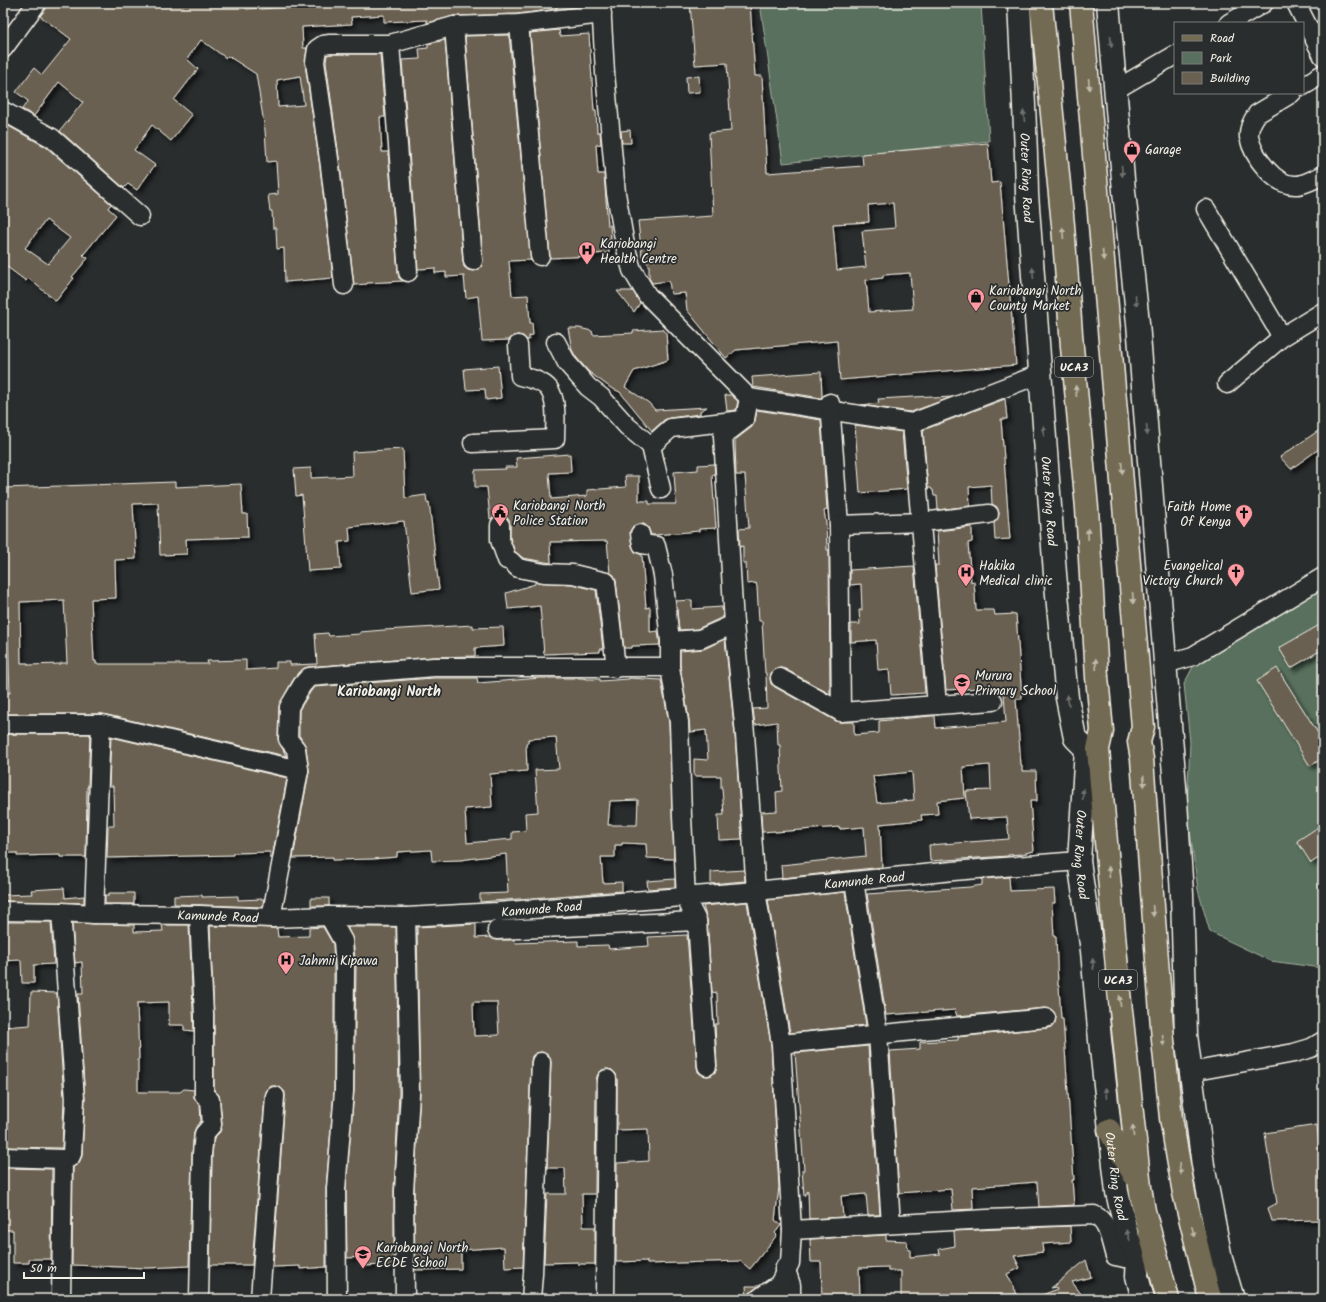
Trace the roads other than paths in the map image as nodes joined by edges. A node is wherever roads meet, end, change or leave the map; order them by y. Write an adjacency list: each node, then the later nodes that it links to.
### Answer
1 (38, 3): 13 (street)
2 (1019, 3): 32 (main road, Outer Ring Road / UCA3, one-way to 2)
3 (1041, 3): 58 (main road, Outer Ring Road / UCA3, one-way to 3)
4 (1081, 3): 100 (main road, UCA3, one-way to 100)
5 (1108, 3): 18 (main road, one-way to 18)
6 (1264, 3): 9 (street)
7 (1296, 3): 15 (street)
8 (602, 9): 10 (street); 34 (street)
9 (1232, 22)
10 (519, 24): 11 (street); 24 (street)
11 (454, 26): 12 (street); 25 (street)
12 (390, 44): 26 (street); 27 (street)
13 (3, 49)
14 (1174, 56): 18 (street)
15 (1323, 56)
16 (1323, 74): 17 (street)
17 (1304, 85)
18 (1115, 90): 49 (main road, one-way to 49)
19 (1290, 94): 21 (street)
20 (3, 112): 23 (street)
21 (1323, 175)
22 (1206, 209): 29 (street)
23 (140, 216)
24 (540, 256)
25 (473, 261)
26 (408, 272)
27 (344, 285)
28 (1323, 312): 29 (street)
29 (1282, 337): 33 (street)
30 (556, 342): 39 (street)
31 (518, 346): 38 (street)
32 (1040, 374): 37 (street); 58 (main road, Outer Ring Road / UCA3, one-way to 32)
33 (1227, 384)
34 (749, 398): 36 (street); 37 (street)
35 (830, 403): 44 (street)
36 (745, 419): 39 (street); 47 (street)
37 (912, 423): 42 (street)
38 (472, 443)
39 (651, 446): 40 (street)
40 (661, 489)
41 (989, 514): 42 (street)
42 (922, 522): 44 (street); 54 (street)
43 (500, 525): 51 (street)
44 (839, 525): 55 (street)
45 (640, 534): 48 (street)
46 (1323, 576): 49 (street)
47 (734, 624): 48 (street); 62 (street)
48 (670, 641): 50 (street)
49 (1165, 664): 78 (main road)
50 (670, 667): 51 (street); 70 (street)
51 (616, 668): 59 (street)
52 (780, 678): 55 (street)
53 (993, 701): 54 (street)
54 (937, 705): 55 (street)
55 (841, 712)
56 (3, 724): 57 (street)
57 (101, 724): 59 (street); 65 (street)
58 (1090, 742): 60 (main road, Outer Ring Road / UCA3, one-way to 58); 84 (main road, Outer Ring Road / UCA3, one-way to 58)
59 (298, 770): 69 (street)
60 (1079, 861): 61 (street, Kamunde Road); 81 (main road, Outer Ring Road / UCA3, one-way to 60)
61 (854, 881): 62 (street, Kamunde Road); 73 (street)
62 (756, 891): 68 (street, Kamunde Road); 75 (street)
63 (3, 911): 64 (street, Kamunde Road)
64 (61, 912): 65 (street, Kamunde Road); 83 (street)
65 (94, 914): 66 (street, Kamunde Road)
66 (199, 915): 69 (street, Kamunde Road); 90 (street)
67 (329, 916): 68 (street, Kamunde Road); 69 (street, Kamunde Road); 92 (street)
68 (406, 917): 93 (street)
69 (271, 918)
70 (697, 921): 71 (street); 77 (street)
71 (497, 930)
72 (1046, 1018): 73 (street)
73 (878, 1034): 75 (street); 85 (street)
74 (1323, 1040): 78 (street)
75 (781, 1044): 86 (street)
76 (542, 1062): 94 (street)
77 (707, 1066)
78 (1190, 1072): 101 (main road)
79 (607, 1079): 95 (street)
80 (275, 1096): 91 (street)
81 (1109, 1130): 84 (main road); 87 (main road, Outer Ring Road / UCA3, one-way to 81)
82 (3, 1157): 83 (street)
83 (63, 1159): 89 (street)
84 (1140, 1187): 99 (main road, Outer Ring Road / UCA3)
85 (891, 1224): 86 (street); 87 (street)
86 (792, 1230): 88 (street)
87 (1138, 1257): 98 (main road, Outer Ring Road / UCA3)
88 (778, 1284): 96 (street); 97 (street)
89 (61, 1299)
90 (199, 1299)
91 (260, 1299)
92 (337, 1299)
93 (405, 1299)
94 (531, 1299)
95 (605, 1299)
96 (758, 1299)
97 (791, 1299)
98 (1143, 1299)
99 (1168, 1299)
100 (1210, 1299)
101 (1233, 1299)

